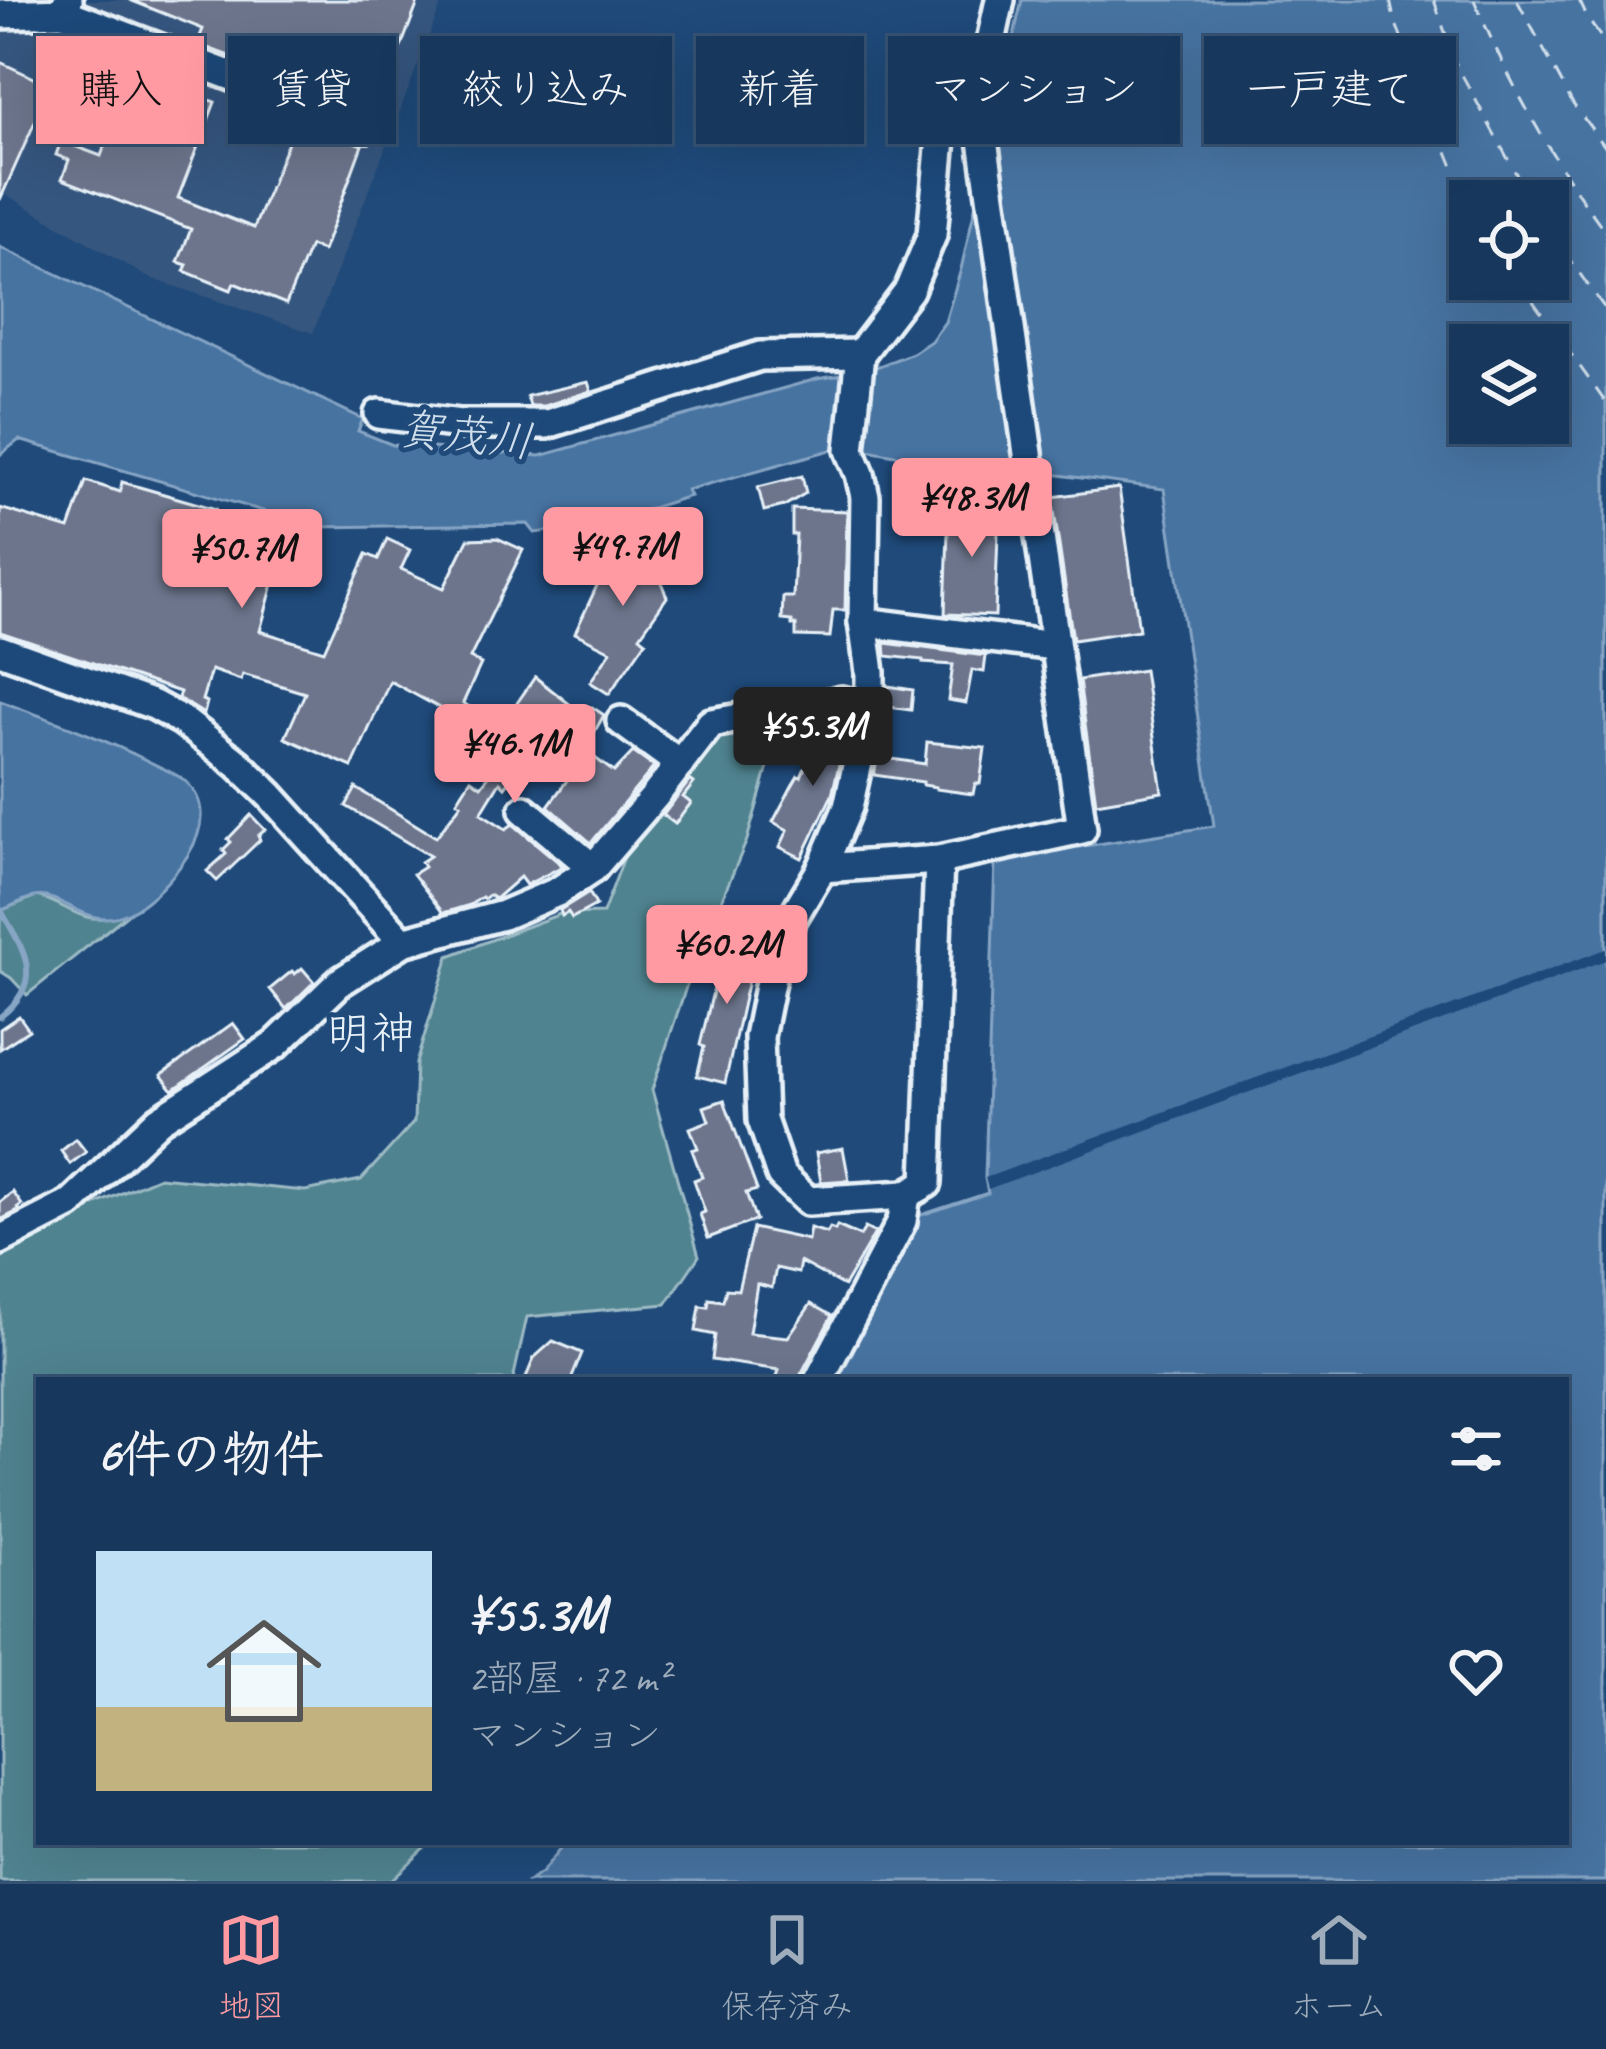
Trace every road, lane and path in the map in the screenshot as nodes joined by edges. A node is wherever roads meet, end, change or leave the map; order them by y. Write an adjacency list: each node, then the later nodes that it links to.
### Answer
1 (1000, 0): 4 (street)
2 (66, 6): 3 (street); 5 (street)
3 (0, 14)
4 (993, 36)
5 (228, 71)
6 (940, 144): 8 (street)
7 (984, 144): 11 (street)
8 (859, 362): 9 (street); 10 (street)
9 (379, 414)
10 (863, 622): 11 (street); 13 (street)
11 (1054, 646): 17 (street)
12 (0, 650): 20 (street)
13 (870, 708): 15 (street); 19 (street)
14 (622, 722): 15 (street)
15 (680, 764): 18 (street)
16 (524, 810): 18 (street)
17 (939, 860): 19 (street); 21 (street)
18 (593, 868): 20 (street)
19 (822, 868): 21 (street)
20 (403, 942): 22 (street)
21 (906, 1196): 23 (street)
22 (0, 1240)
23 (821, 1377)

